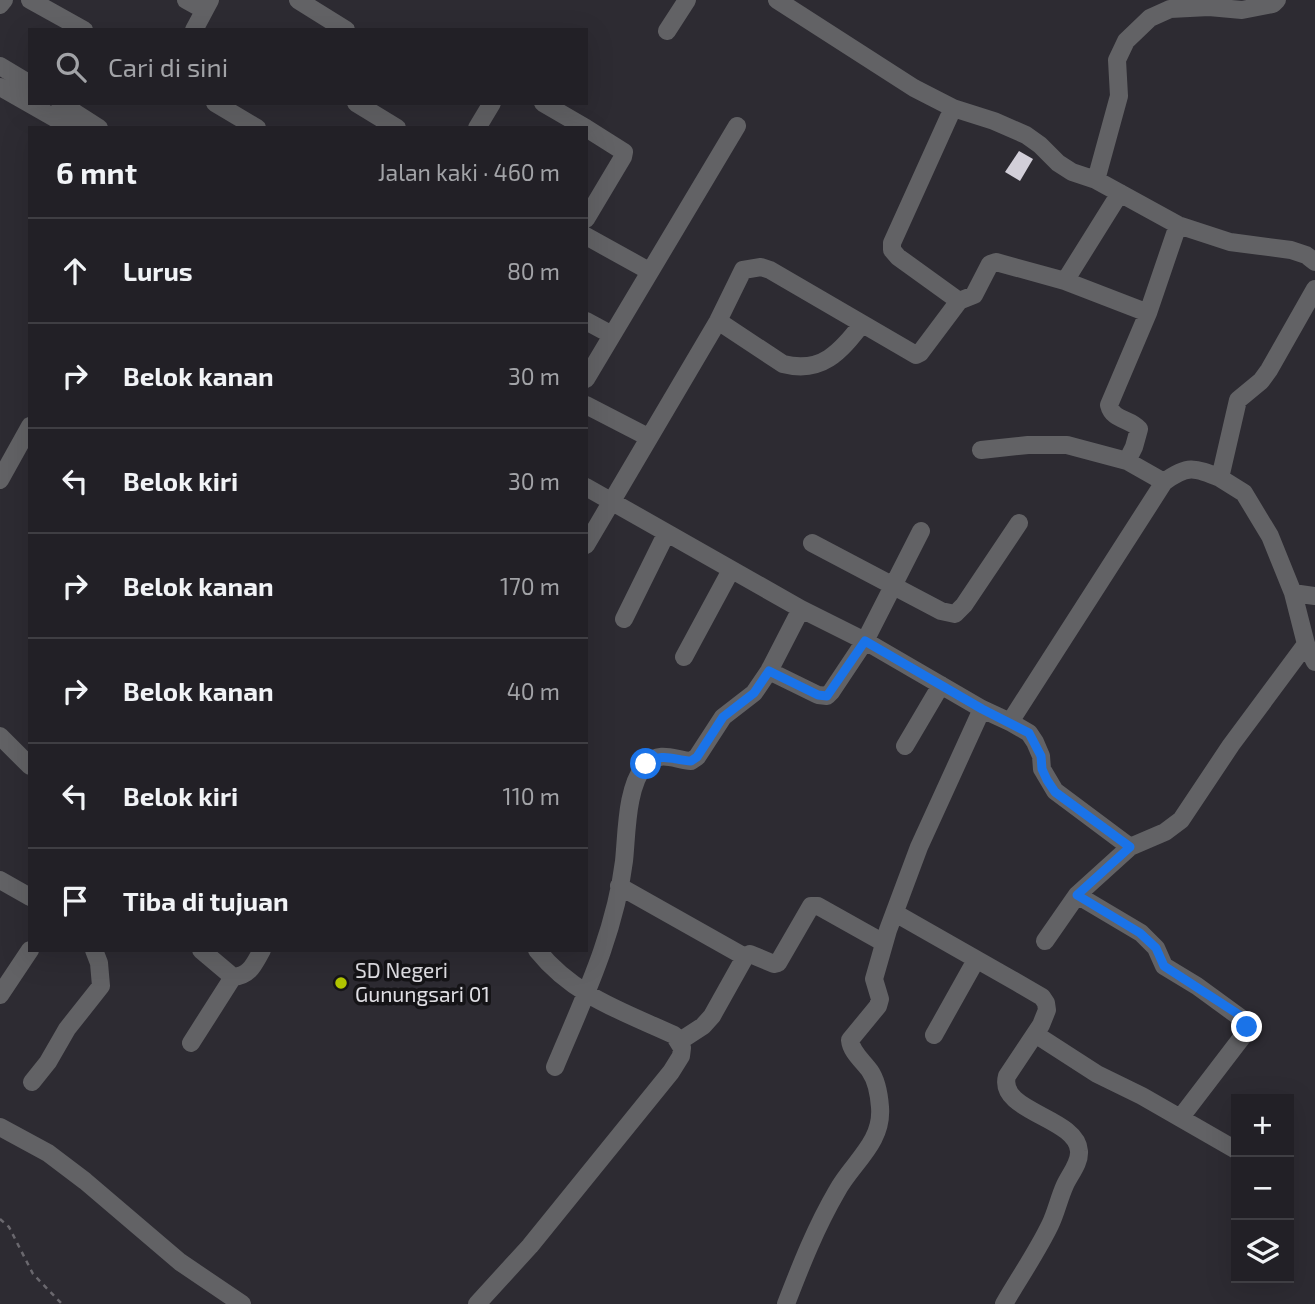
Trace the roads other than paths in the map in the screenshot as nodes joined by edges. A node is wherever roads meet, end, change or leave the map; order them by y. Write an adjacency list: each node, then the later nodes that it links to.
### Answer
1 (4, 0): 8 (street)
2 (30, 0): 10 (street)
3 (186, 0): 9 (street)
4 (298, 0): 12 (street)
5 (687, 0): 13 (street)
6 (777, 0): 24 (street)
7 (1277, 0): 32 (street)
8 (0, 5)
9 (207, 5): 11 (street)
10 (80, 28)
11 (195, 28)
12 (343, 28)
13 (667, 31)
14 (0, 66): 15 (street)
15 (28, 83)
16 (0, 87): 17 (street)
17 (28, 100)
18 (40, 105): 26 (street)
19 (62, 105): 26 (street)
20 (218, 105): 27 (street)
21 (359, 105): 28 (street)
22 (491, 105): 29 (street)
23 (545, 105): 25 (street)
24 (953, 108): 32 (street); 41 (street)
25 (561, 122)
26 (87, 126)
27 (254, 126)
28 (394, 126)
29 (478, 126)
30 (737, 127): 38 (street)
31 (588, 129): 34 (street)
32 (1096, 180): 33 (street)
33 (1120, 193): 35 (street); 39 (street)
34 (588, 216)
35 (1178, 225): 37 (street); 42 (street)
36 (588, 237): 38 (street)
37 (1315, 262)
38 (649, 271): 46 (street)
39 (1065, 281): 41 (street); 42 (street)
40 (1315, 289): 53 (street)
41 (959, 301): 45 (street)
42 (1148, 313): 52 (street)
43 (718, 321): 45 (street); 45 (street); 50 (street)
44 (588, 322): 46 (street)
45 (862, 324)
46 (612, 335): 47 (street)
47 (588, 376)
48 (588, 406): 50 (street)
49 (28, 430): 54 (street)
50 (648, 437): 57 (street)
51 (981, 450): 52 (street)
52 (1127, 461): 55 (street)
53 (1220, 478): 55 (street); 65 (street)
54 (0, 481)
55 (1164, 482): 76 (street)
56 (588, 488): 57 (street)
57 (612, 501): 60 (street); 61 (street)
58 (1019, 523): 64 (street)
59 (921, 531): 64 (street)
60 (666, 534): 63 (street); 68 (street)
61 (588, 542)
62 (812, 543): 64 (street)
63 (731, 570): 67 (street); 71 (street)
64 (894, 585): 69 (street)
65 (1293, 593): 66 (street); 70 (street)
66 (1315, 596)
67 (801, 609): 69 (street); 73 (street)
68 (624, 619)
69 (865, 641): 73 (street); 74 (street)
70 (1306, 644): 72 (street); 80 (street)
71 (684, 657)
72 (1315, 662)
73 (769, 671): 82 (street)
74 (941, 685): 75 (street); 78 (street)
75 (982, 709): 76 (street); 85 (street)
76 (1010, 722): 80 (street)
77 (0, 736): 79 (street)
78 (905, 746)
79 (28, 764)
80 (1130, 847): 83 (street)
81 (0, 880): 84 (street)
82 (619, 886): 93 (street); 97 (street)
83 (1077, 895): 86 (street); 104 (street)
84 (28, 896)
85 (895, 913): 87 (street); 94 (street)
86 (1045, 941)
87 (884, 943): 93 (street); 109 (street)
88 (29, 952): 96 (street)
89 (95, 952): 103 (street)
90 (203, 952): 95 (street)
91 (261, 952): 95 (street)
92 (539, 952): 97 (street)
93 (746, 957): 100 (street)
94 (976, 960): 98 (street); 99 (street)
95 (233, 977): 101 (street)
96 (0, 995)
97 (585, 995): 100 (street); 102 (street)
98 (1035, 1034): 104 (street); 110 (street)
99 (934, 1035)
100 (680, 1041): 108 (street)
101 (191, 1043)
102 (555, 1067)
103 (32, 1082)
104 (1181, 1117): 106 (street)
105 (0, 1127): 107 (street)
106 (1231, 1147)
107 (242, 1304)
108 (477, 1304)
109 (786, 1304)
110 (1004, 1304)

